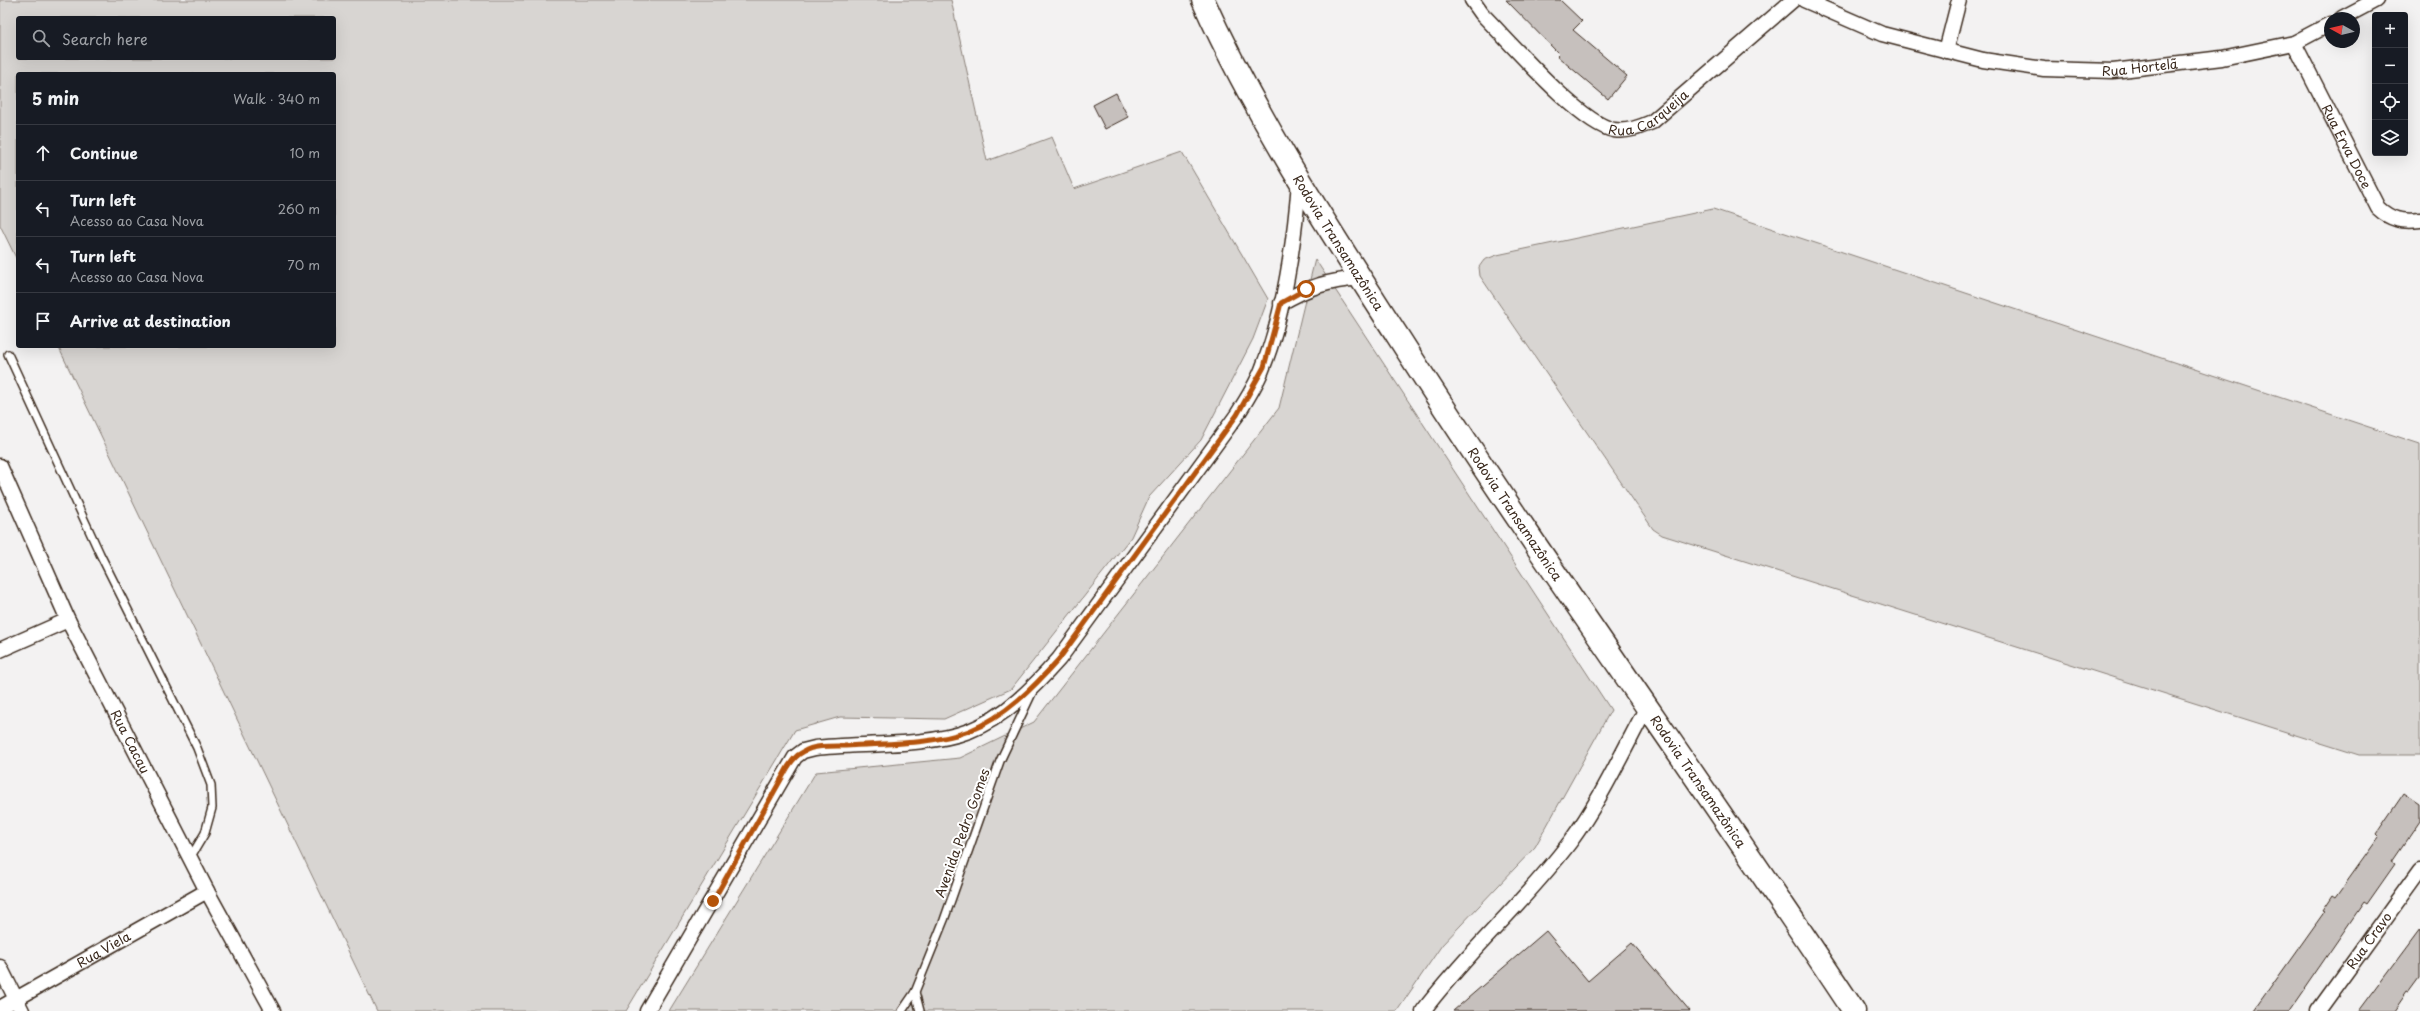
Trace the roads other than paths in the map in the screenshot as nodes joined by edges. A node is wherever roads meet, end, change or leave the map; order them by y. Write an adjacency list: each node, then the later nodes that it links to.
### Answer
1 (1472, 0): 2 (street, Rua Carqueija)
2 (1793, 0)
3 (1804, 0): 10 (street, Rua Hortelã)
4 (1959, 0): 10 (street)
5 (2376, 0): 7 (street)
6 (1204, 1): 11 (highway, Rodovia Transamazônica)
7 (2353, 12)
8 (2324, 27): 9 (street, Rua Hortelã)
9 (2294, 43): 10 (street, Rua Hortelã); 12 (street, Rua Erva Doce)
10 (1946, 51)
11 (1299, 182): 13 (highway, Rodovia Transamazônica); 14 (street)
12 (2420, 220)
13 (1361, 278): 14 (street); 20 (highway, Rodovia Transamazônica)
14 (1281, 303): 19 (street)
15 (8, 354): 21 (lane)
16 (0, 466): 17 (street, Rua Cacau)
17 (68, 620): 18 (street); 21 (street, Rua Cacau)
18 (0, 650)
19 (1037, 684): 25 (lane, Avenida Pedro Gomes); 29 (street)
20 (1648, 706): 32 (street); 33 (highway, Rodovia Transamazônica)
21 (190, 858): 23 (street, Rua Cacau)
22 (2420, 870): 34 (street, Rua Cravo)
23 (207, 891): 26 (street, Rua Viela); 28 (street, Rua Cacau)
24 (0, 967): 26 (street)
25 (915, 992): 30 (lane, Avenida Pedro Gomes); 31 (lane)
26 (19, 1005): 27 (street, Rua Viela)
27 (0, 1008)
28 (273, 1011)
29 (648, 1011)
30 (902, 1011)
31 (920, 1011)
32 (1423, 1011)
33 (1854, 1011)
34 (2318, 1011)

